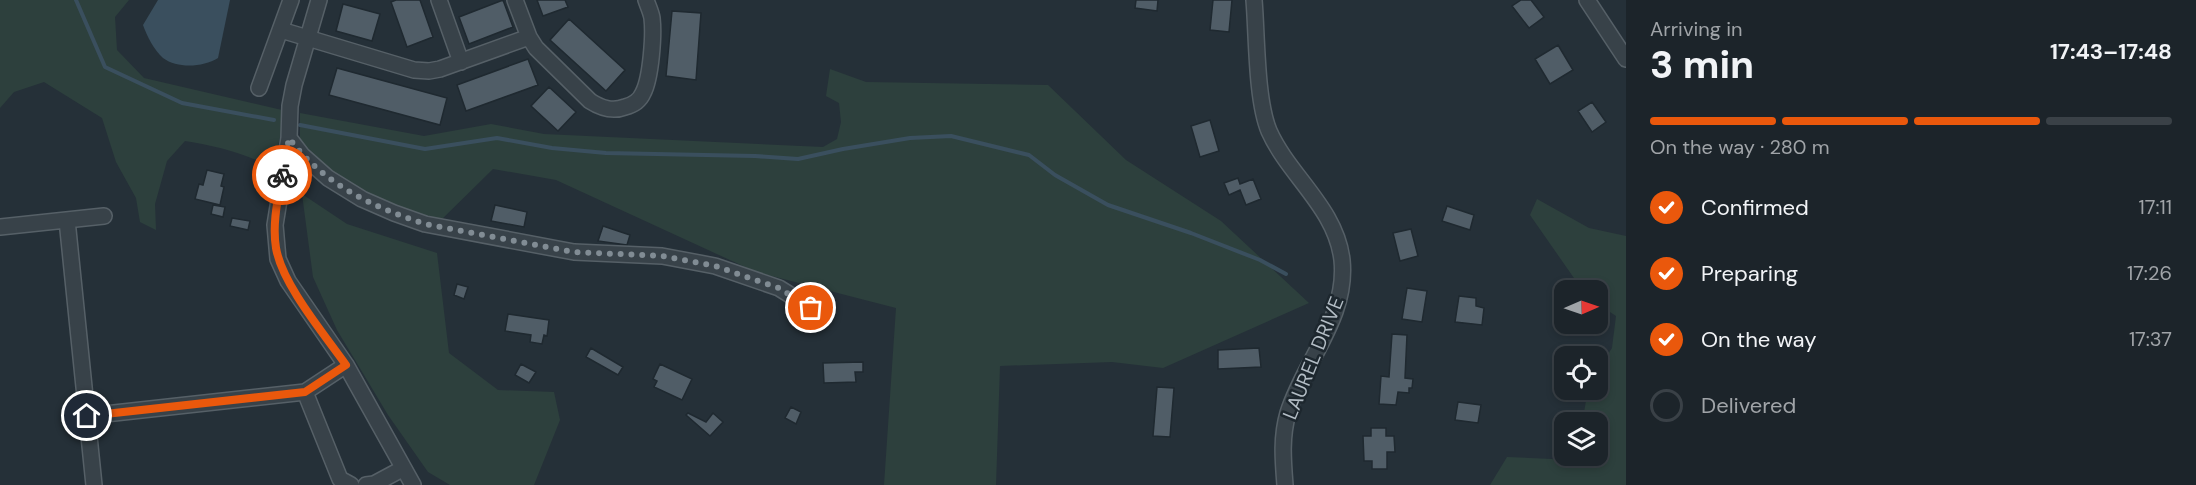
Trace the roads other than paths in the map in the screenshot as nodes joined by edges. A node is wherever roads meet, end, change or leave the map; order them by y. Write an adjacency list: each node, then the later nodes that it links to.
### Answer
1 (291, 0): 8 (street)
2 (320, 0): 10 (street)
3 (439, 0): 12 (street)
4 (515, 0): 9 (street)
5 (646, 0): 9 (street)
6 (1254, 0): 27 (street, LAUREL DRIVE)
7 (1587, 0): 11 (street)
8 (281, 30): 10 (street); 13 (street)
9 (529, 37): 12 (street)
10 (307, 39): 12 (street); 14 (street)
11 (1626, 59)
12 (461, 62)
13 (259, 88)
14 (289, 138): 18 (street); 19 (street)
15 (104, 216): 16 (street)
16 (67, 220): 17 (street); 21 (street)
17 (0, 227)
18 (813, 314)
19 (346, 365): 20 (street); 22 (street)
20 (305, 392): 21 (street); 24 (street)
21 (87, 416): 23 (street)
22 (402, 469): 25 (street); 26 (street)
23 (94, 485)
24 (351, 485)
25 (366, 485)
26 (413, 485)
27 (1285, 485)

